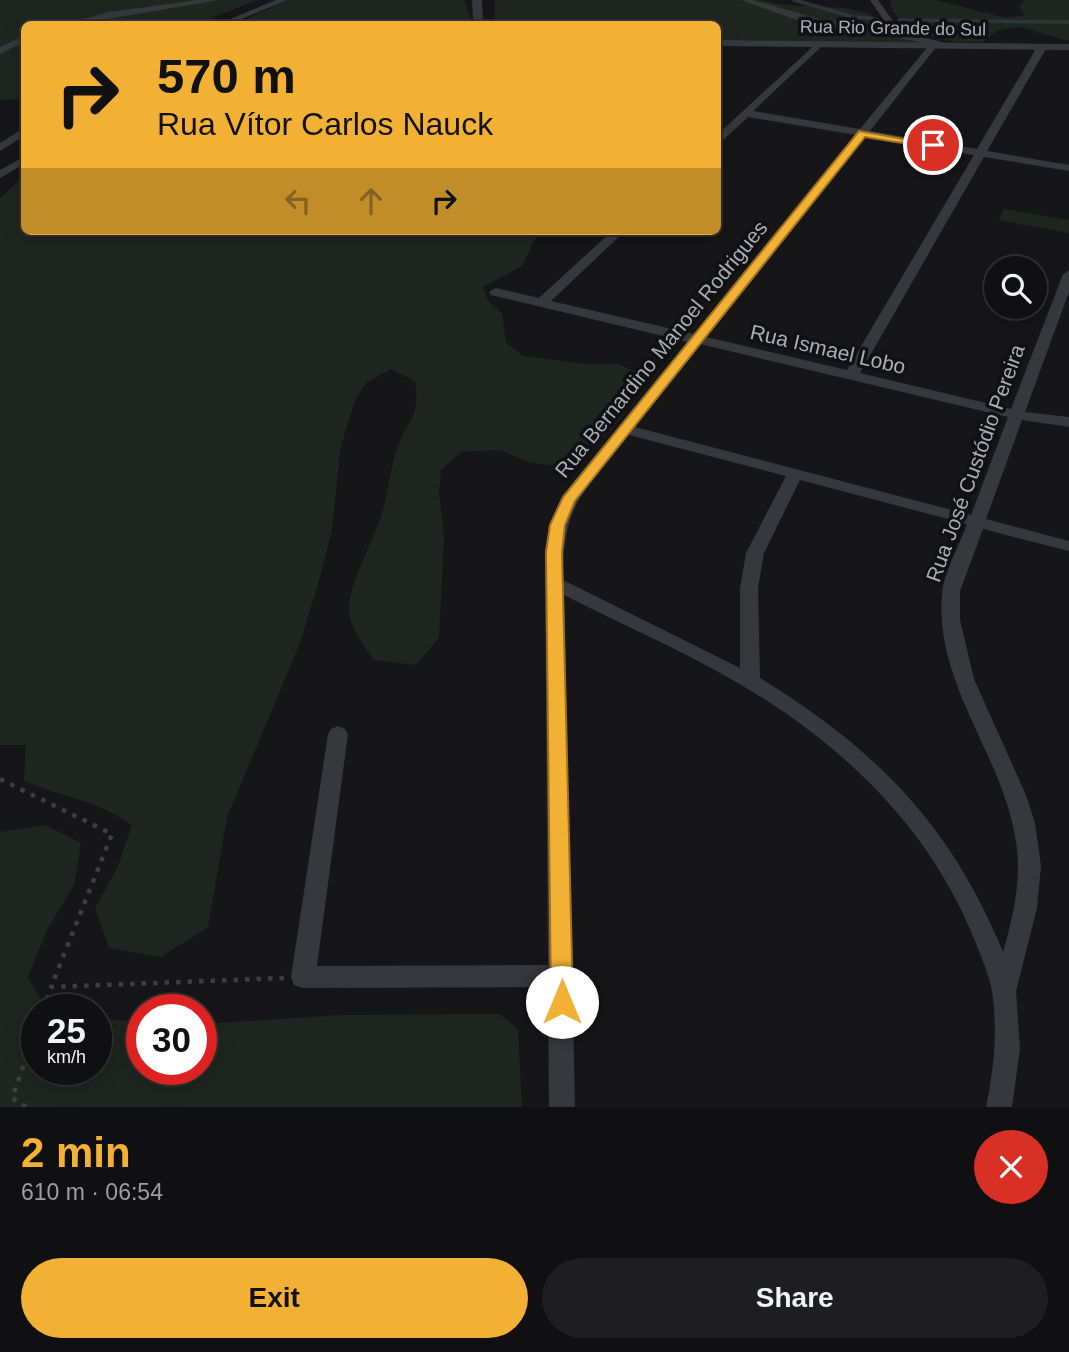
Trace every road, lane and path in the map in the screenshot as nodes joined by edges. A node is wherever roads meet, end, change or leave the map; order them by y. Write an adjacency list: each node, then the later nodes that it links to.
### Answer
1 (215, 0): 7 (street)
2 (268, 0): 8 (street)
3 (284, 0): 9 (street)
4 (477, 0): 10 (street)
5 (745, 0): 11 (street)
6 (874, 0): 11 (street)
7 (82, 21)
8 (218, 21)
9 (230, 21)
10 (480, 21)
11 (897, 33): 15 (street)
12 (21, 40): 18 (street)
13 (721, 43): 14 (street, Rua Rio Grande do Sul)
14 (819, 44): 15 (street, Rua Rio Grande do Sul); 19 (street)
15 (940, 46): 16 (street, Rua Rio Grande do Sul); 21 (street, Rua Bernardino Manoel Rodrigues)
16 (1042, 47): 17 (street, Rua Rio Grande do Sul); 25 (street)
17 (1069, 47)
18 (0, 51)
19 (745, 113): 21 (street); 22 (street)
20 (21, 133): 24 (street)
21 (862, 134): 25 (street); 34 (street, Rua Bernardino Manoel Rodrigues)
22 (721, 136)
23 (21, 147): 26 (street)
24 (0, 148)
25 (980, 153): 28 (street); 35 (street)
26 (0, 160)
27 (21, 162): 29 (street)
28 (1069, 168)
29 (0, 175)
30 (614, 235): 33 (street)
31 (1069, 274): 36 (street, Rua José Custódio Pereira)
32 (496, 292): 33 (street, Rua Ismael Lobo)
33 (541, 303): 34 (street, Rua Ismael Lobo)
34 (697, 340): 35 (street, Rua Ismael Lobo); 38 (street, Rua Bernardino Manoel Rodrigues)
35 (851, 376): 36 (street, Rua Ismael Lobo)
36 (1017, 415): 37 (street, Rua Ismael Lobo); 40 (street, Rua José Custódio Pereira)
37 (1069, 422)
38 (625, 429): 39 (street); 42 (street, Rua Bernardino Manoel Rodrigues)
39 (795, 474): 40 (street); 43 (street)
40 (977, 522): 41 (street); 49 (street, Rua José Custódio Pereira)
41 (1069, 546)
42 (555, 583): 43 (street); 46 (street, Rua Bernardino Manoel Rodrigues)
43 (750, 682): 49 (street)
44 (338, 734): 47 (street)
45 (0, 779): 48 (path)
46 (562, 976): 47 (street); 53 (street, Rua Bernardino Manoel Rodrigues)
47 (303, 977): 48 (path)
48 (51, 987): 50 (path)
49 (1004, 991): 54 (street)
50 (49, 994)
51 (21, 1073): 52 (path)
52 (26, 1107)
53 (562, 1107)
54 (999, 1107)

